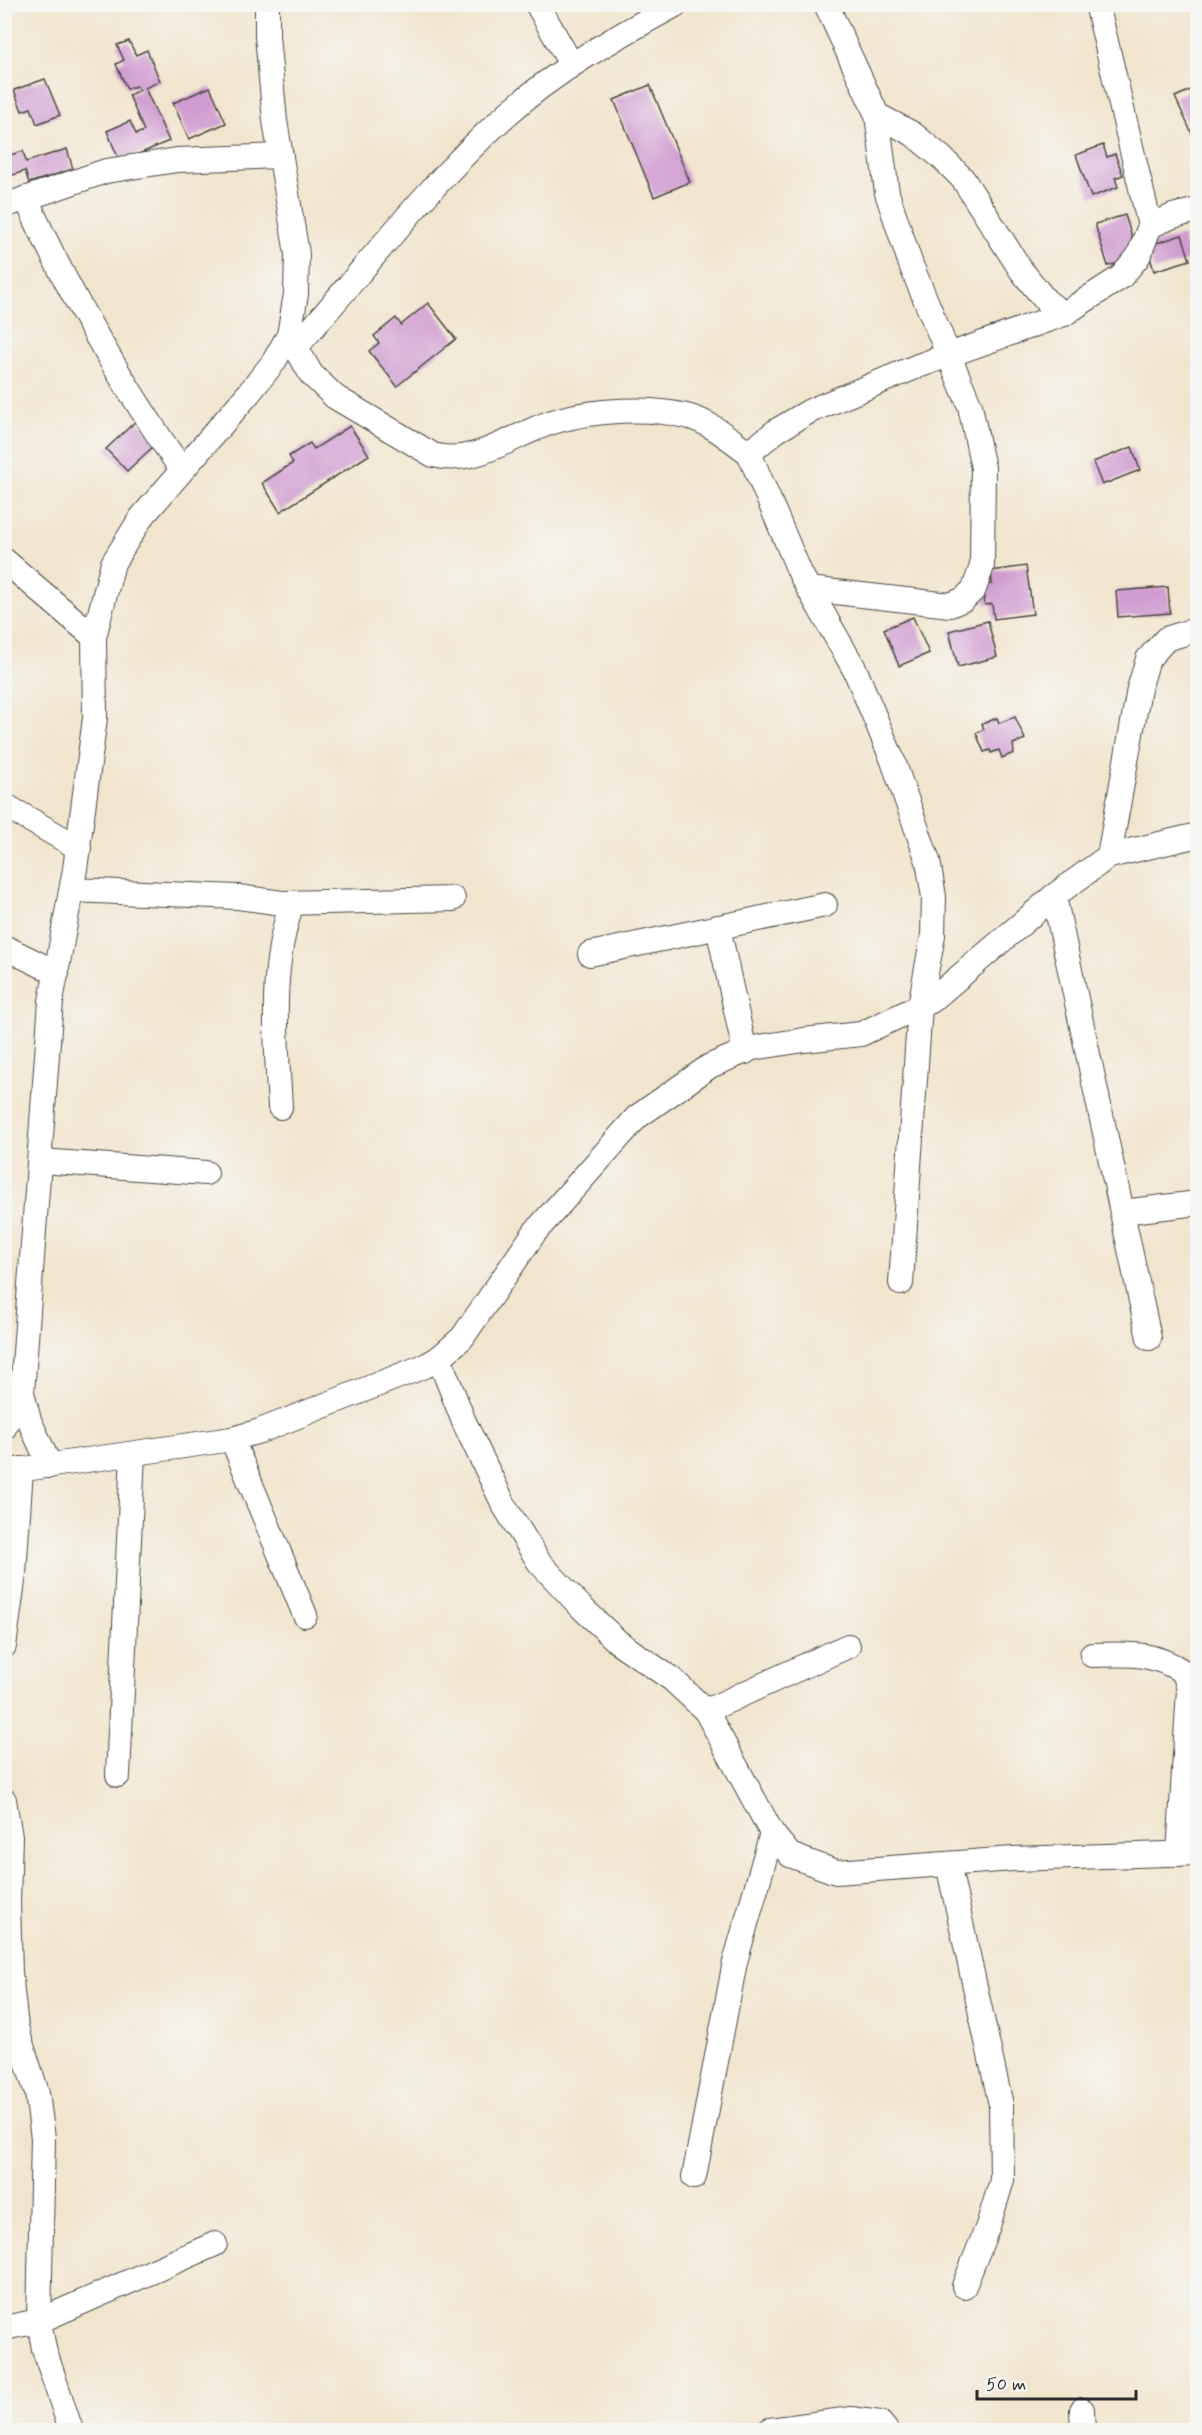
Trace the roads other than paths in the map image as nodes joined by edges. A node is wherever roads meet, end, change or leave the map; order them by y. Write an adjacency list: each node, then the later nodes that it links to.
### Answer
1 (267, 4): 8 (street)
2 (537, 4): 6 (street)
3 (677, 4): 6 (street)
4 (826, 4): 7 (street)
5 (1097, 4): 11 (street)
6 (571, 64): 13 (street)
7 (877, 115): 12 (street); 14 (street)
8 (281, 156): 9 (street); 13 (street)
9 (15, 202): 16 (street)
10 (1197, 210): 11 (street)
11 (1150, 226): 12 (street)
12 (1064, 314): 14 (street)
13 (292, 341): 15 (street); 16 (street)
14 (949, 356): 15 (street); 18 (street)
15 (749, 453): 18 (street)
16 (182, 469): 20 (street)
17 (4, 560): 20 (street)
18 (809, 589): 34 (street)
19 (1197, 629): 24 (street)
20 (94, 637): 23 (street)
21 (4, 805): 23 (street)
22 (1197, 835): 24 (street)
23 (78, 848): 25 (street)
24 (1109, 856): 26 (street)
25 (72, 890): 28 (street); 33 (street)
26 (1054, 896): 34 (street); 40 (street)
27 (453, 899): 28 (street)
28 (292, 903): 36 (street)
29 (825, 905): 30 (street)
30 (718, 927): 32 (street); 35 (street)
31 (4, 947): 33 (street)
32 (590, 954)
33 (57, 973): 37 (street)
34 (920, 1006): 35 (street); 41 (street)
35 (745, 1052): 43 (street)
36 (280, 1107)
37 (41, 1161): 38 (street); 44 (street)
38 (206, 1173)
39 (1197, 1203): 40 (street)
40 (1122, 1212): 42 (street)
41 (901, 1283)
42 (1149, 1338)
43 (439, 1358): 46 (street); 54 (street)
44 (22, 1393): 45 (street); 48 (street)
45 (4, 1428)
46 (232, 1439): 47 (street); 50 (street)
47 (134, 1454): 48 (street); 55 (street)
48 (50, 1466): 49 (street)
49 (13, 1471): 51 (street)
50 (305, 1615)
51 (4, 1646)
52 (848, 1646): 54 (street)
53 (1092, 1655): 58 (street)
54 (706, 1711): 57 (street)
55 (118, 1775)
56 (4, 1800): 63 (street)
57 (771, 1833): 59 (street); 60 (street)
58 (1188, 1853): 59 (street)
59 (948, 1864): 62 (street)
60 (694, 2177)
61 (215, 2244): 63 (street)
62 (964, 2286)
63 (39, 2321): 64 (street); 65 (street)
64 (4, 2328)
65 (71, 2430)
66 (770, 2430): 67 (street)
67 (886, 2430)

